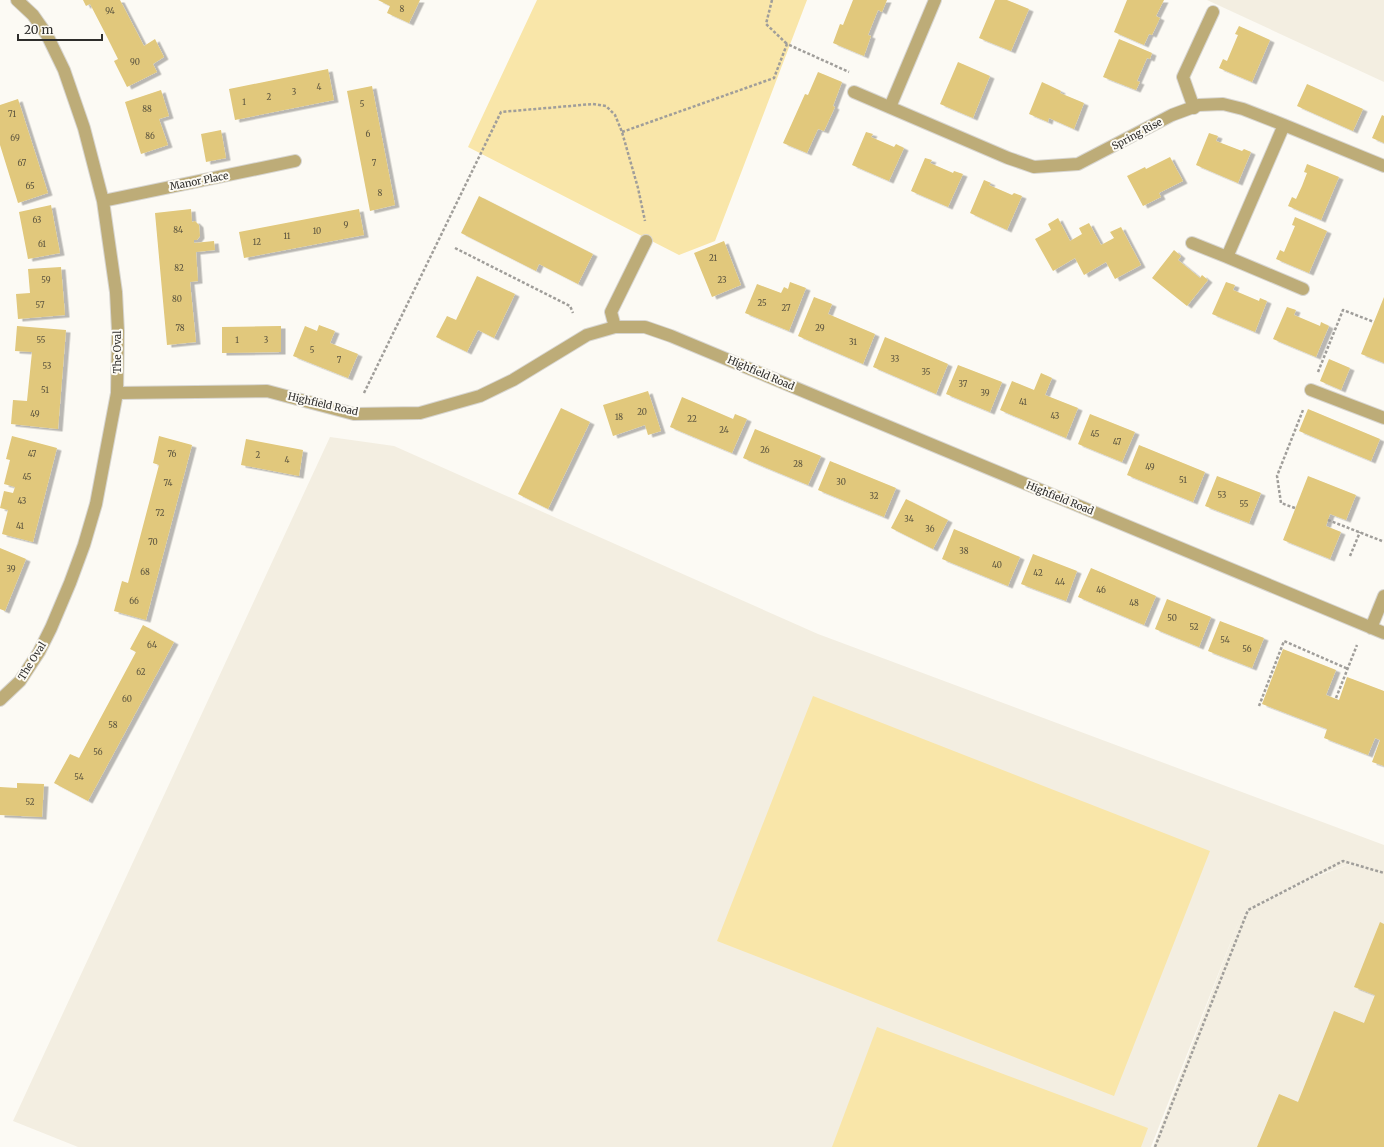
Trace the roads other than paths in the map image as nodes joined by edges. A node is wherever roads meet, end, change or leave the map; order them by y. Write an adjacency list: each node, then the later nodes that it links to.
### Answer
1 (17, 0): 10 (street, The Oval)
2 (935, 0): 5 (street)
3 (1212, 12): 6 (street)
4 (854, 92): 5 (street, Spring Rise)
5 (890, 107): 6 (street, Spring Rise)
6 (1194, 108): 7 (street, Spring Rise)
7 (1284, 125): 9 (street, Spring Rise); 13 (street)
8 (295, 161): 10 (street, Manor Place)
9 (1384, 166)
10 (103, 201): 17 (street, The Oval)
11 (646, 241): 15 (street)
12 (1192, 243): 13 (street)
13 (1227, 257): 14 (street)
14 (1303, 289)
15 (615, 327): 17 (street, Highfield Road); 20 (street, Highfield Road)
16 (1311, 390): 18 (street)
17 (117, 393): 22 (street, The Oval)
18 (1384, 418)
19 (1384, 596): 20 (street)
20 (1372, 628): 21 (street, Highfield Road)
21 (1384, 633)
22 (0, 700)

